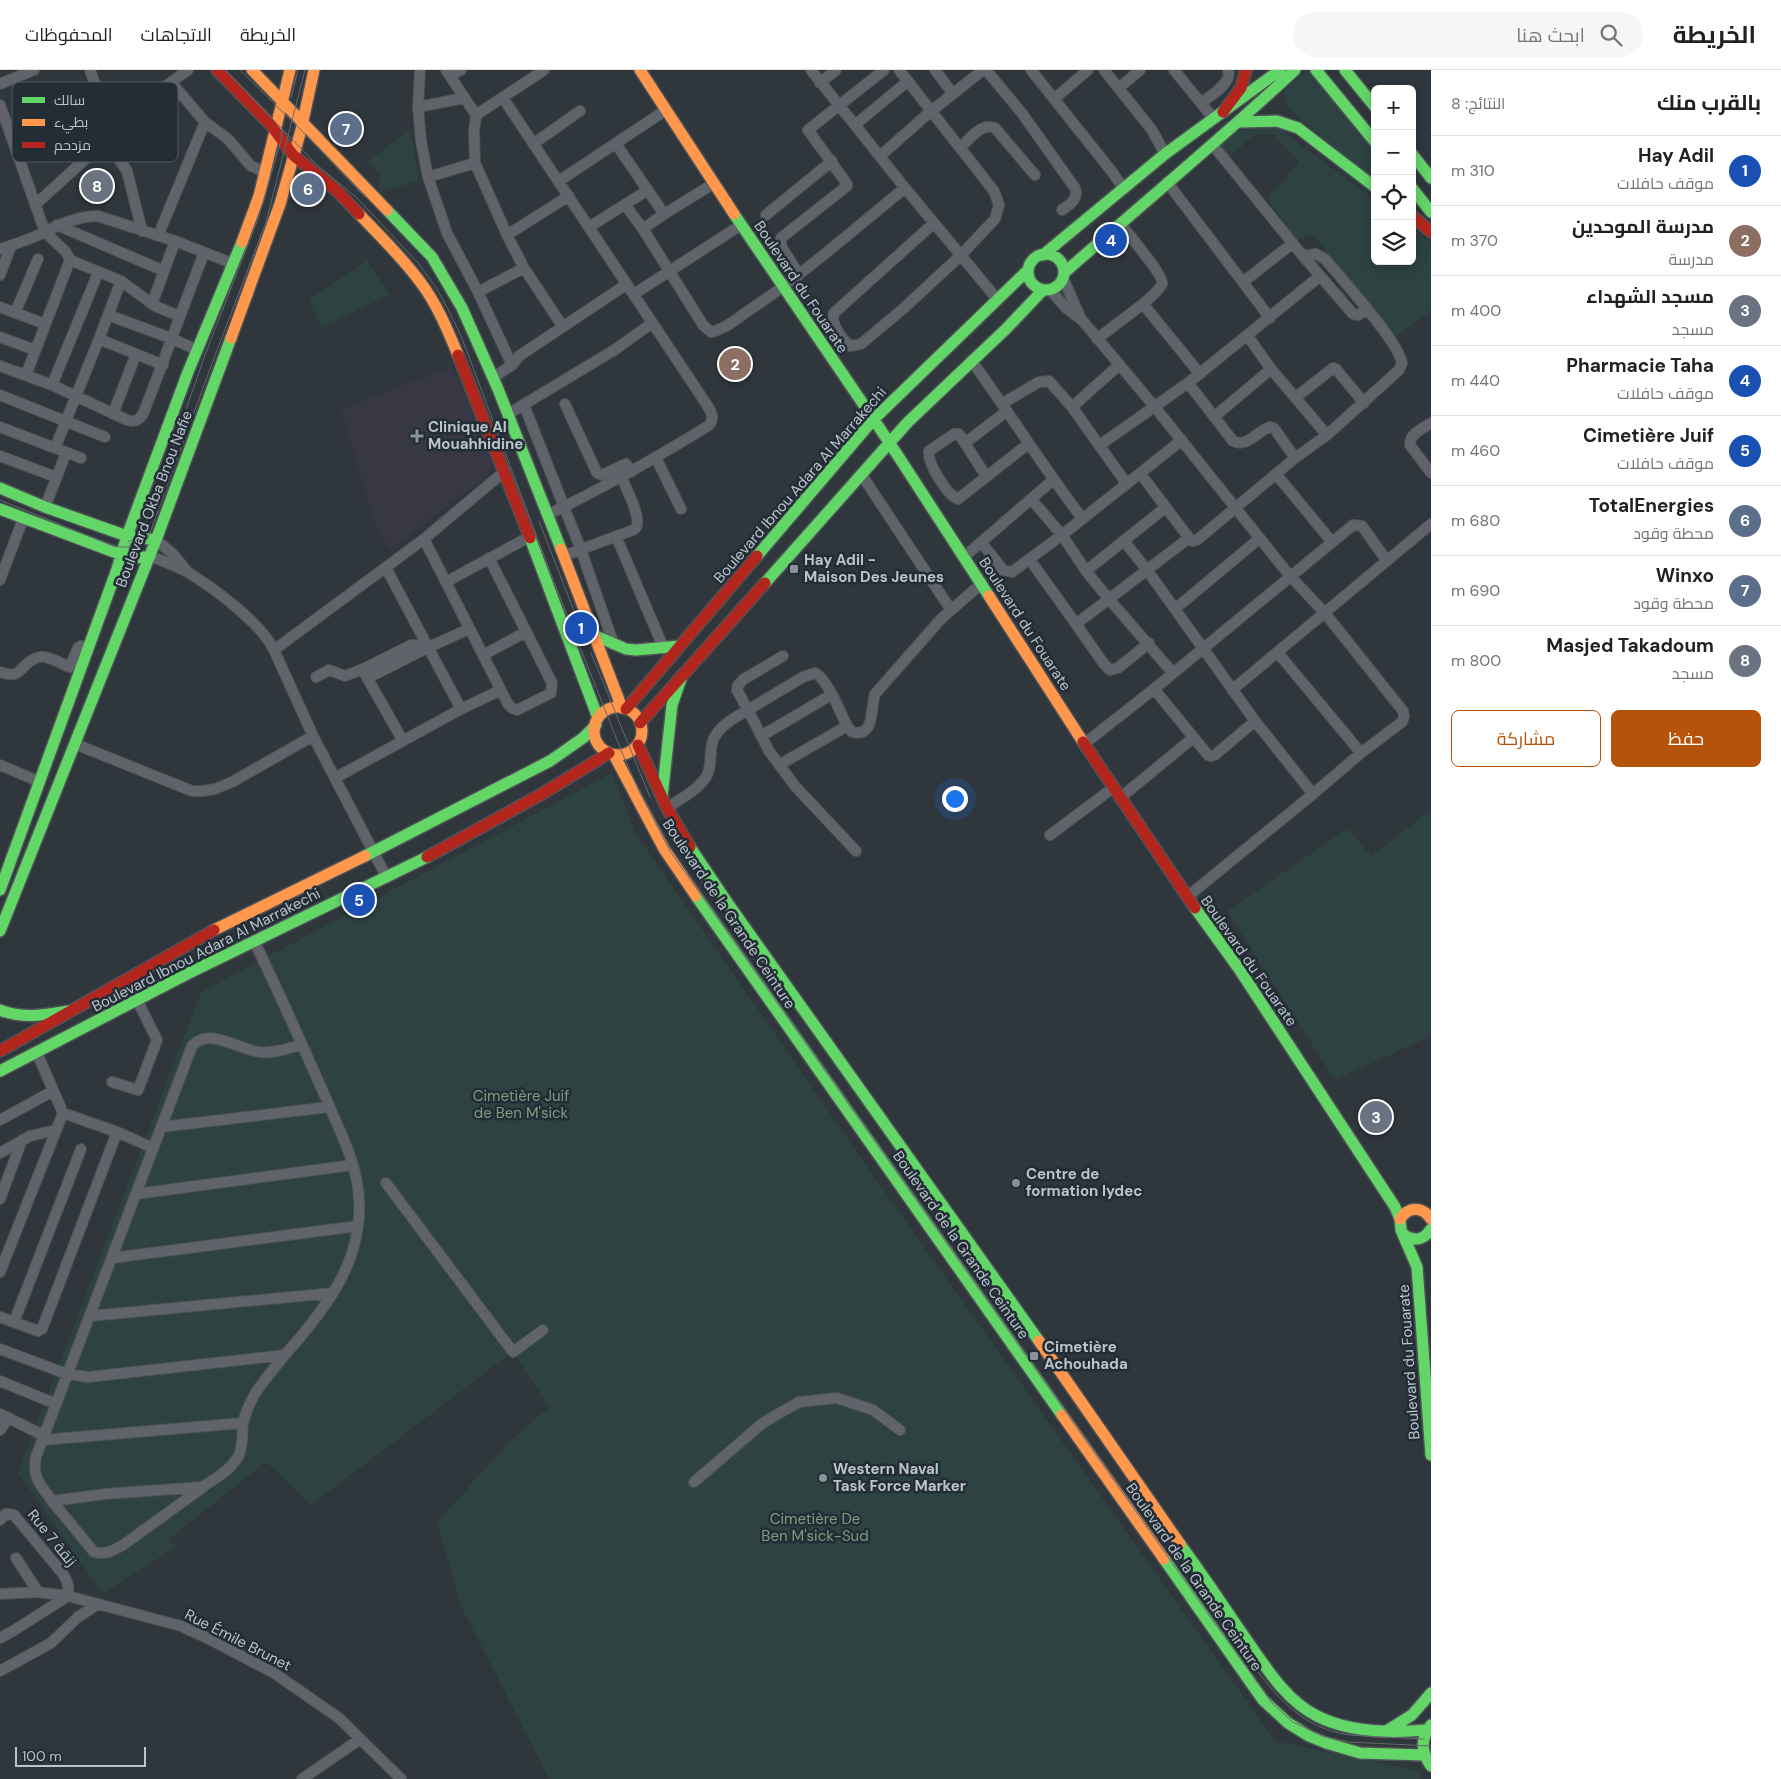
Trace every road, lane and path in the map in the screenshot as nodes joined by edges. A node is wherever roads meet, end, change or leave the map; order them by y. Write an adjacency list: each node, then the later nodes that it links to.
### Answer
1 (34, 70): 35 (street)
2 (90, 70): 32 (street)
3 (188, 70): 33 (street)
4 (217, 70): 57 (main road)
5 (252, 70): 30 (main road)
6 (314, 70): 53 (main road, Boulevard Okba Bnou Nafie)
7 (420, 70): 47 (street)
8 (461, 70): 29 (street)
9 (544, 70): 40 (street)
10 (811, 70): 34 (street)
11 (836, 70): 34 (street)
12 (884, 70): 46 (street)
13 (899, 70): 31 (street)
14 (935, 70): 38 (street)
15 (985, 70): 38 (street); 90 (street)
16 (1032, 70): 41 (street)
17 (1088, 70): 41 (street)
18 (1104, 70): 36 (street)
19 (1140, 70): 36 (street)
20 (1174, 70): 44 (street)
21 (1228, 70): 44 (street)
22 (1246, 70): 52 (main road)
23 (1280, 70): 52 (main road)
24 (1316, 70): 59 (main road)
25 (1345, 70): 43 (main road)
26 (289, 71): 30 (main road); 42 (main road, Boulevard Okba Bnou Nafie)
27 (644, 71): 48 (main road, Boulevard du Fouarate)
28 (1294, 72): 55 (main road)
29 (448, 73): 39 (street)
30 (263, 80): 42 (main road)
31 (908, 81): 50 (street); 56 (street)
32 (94, 82)
33 (171, 82)
34 (820, 83): 46 (street)
35 (0, 84)
36 (1119, 88): 66 (street)
37 (178, 90): 54 (street)
38 (953, 94): 50 (street)
39 (464, 98): 47 (street); 51 (street)
40 (503, 98): 51 (street); 62 (street)
41 (1054, 99): 84 (street)
42 (282, 100): 53 (main road); 57 (main road, Boulevard Okba Bnou Nafie)
43 (1371, 102)
44 (1200, 103): 52 (street)
45 (0, 106): 58 (street)
46 (839, 106): 56 (street); 70 (street)
47 (418, 107): 78 (street)
48 (666, 110): 63 (street); 81 (main road, Boulevard du Fouarate)
49 (580, 111): 62 (street)
50 (930, 112): 65 (street); 68 (street)
51 (476, 116): 74 (street)
52 (1218, 116): 66 (main road)
53 (302, 121): 67 (main road, Boulevard Okba Bnou Nafie); 160 (main road)
54 (205, 122): 75 (street); 105 (street)
55 (1239, 122): 64 (main road); 82 (main road)
56 (855, 125): 68 (street)
57 (275, 132): 67 (main road); 75 (main road, Boulevard Okba Bnou Nafie)
58 (10, 134): 60 (street); 61 (street)
59 (1371, 137)
60 (0, 138)
61 (12, 139)
62 (533, 144): 79 (street)
63 (616, 144): 79 (street); 85 (street)
64 (1212, 144): 80 (main road); 107 (street)
65 (960, 148): 76 (street); 111 (street)
66 (1165, 154): 84 (main road)
67 (293, 155): 194 (main road); 223 (main road, Boulevard Okba Bnou Nafie)
68 (880, 156): 83 (street)
69 (1416, 159): 77 (main road)
70 (832, 161): 93 (street); 123 (street)
71 (20, 162): 88 (street)
72 (82, 162): 88 (street)
73 (121, 162): 101 (street)
74 (475, 163): 78 (street); 104 (street)
75 (265, 172): 116 (main road, Boulevard Okba Bnou Nafie)
76 (1035, 175)
77 (1430, 176)
78 (428, 177): 131 (street)
79 (559, 181): 87 (street)
80 (1167, 182): 96 (main road); 127 (street)
81 (713, 184): 92 (street); 98 (main road, Boulevard du Fouarate)
82 (1371, 184)
83 (905, 188): 95 (street); 123 (street)
84 (1123, 188): 112 (main road)
85 (648, 190): 89 (street); 92 (street)
86 (1416, 193): 91 (main road)
87 (569, 196): 99 (street); 104 (street)
88 (36, 204): 102 (street)
89 (625, 205): 99 (street); 100 (street)
90 (1062, 210)
91 (1431, 212)
92 (664, 214): 100 (street)
93 (766, 215)
94 (1416, 219): 103 (main road)
95 (934, 223): 111 (street); 111 (street)
96 (1120, 223): 124 (main road); 135 (street)
97 (57, 225): 101 (street); 102 (street); 119 (street)
98 (741, 225): 120 (street); 129 (main road, Boulevard du Fouarate)
99 (590, 227): 128 (street)
100 (643, 229): 120 (street)
101 (142, 231): 105 (street)
102 (45, 232): 108 (street); 115 (street)
103 (1431, 232)
104 (507, 235): 117 (street)
105 (158, 236): 106 (street)
106 (175, 242): 110 (street); 119 (street)
107 (1293, 242): 113 (street); 127 (street)
108 (11, 246): 109 (street); 122 (street)
109 (0, 249)
110 (204, 253): 116 (street); 140 (street)
111 (961, 255): 133 (street)
112 (1043, 255): 118 (main road); 124 (main road)
113 (1303, 256): 125 (street); 137 (street)
114 (38, 259): 138 (street)
115 (70, 260): 121 (street); 144 (street)
116 (234, 264): 152 (main road, Boulevard Okba Bnou Nafie)
117 (524, 268): 131 (street); 145 (street)
118 (1028, 270): 130 (main road); 133 (main road, Boulevard Ibnou Adara Al Marrakechi)
119 (164, 271): 134 (street)
120 (670, 271): 129 (street); 132 (street)
121 (98, 273): 126 (street); 164 (street)
122 (0, 275)
123 (799, 275): 129 (street)
124 (1063, 276): 130 (main road); 142 (street)
125 (1320, 276): 137 (street); 141 (street)
126 (121, 281): 134 (street); 139 (street)
127 (1243, 282): 141 (street)
128 (628, 284): 132 (street); 145 (street)
129 (783, 288): 177 (main road, Boulevard du Fouarate)
130 (1046, 290): 142 (street); 155 (main road)
131 (478, 292): 154 (street)
132 (634, 294): 143 (street)
133 (997, 299): 177 (main road, Boulevard Ibnou Adara Al Marrakechi)
134 (152, 304): 140 (street)
135 (1143, 304): 148 (street); 161 (street)
136 (0, 307): 138 (street)
137 (1367, 309): 169 (street)
138 (15, 313): 144 (street)
139 (108, 316): 149 (street); 150 (street)
140 (179, 316): 150 (street)
141 (1270, 318): 146 (street)
142 (1082, 320): 148 (street)
143 (652, 323): 170 (street); 192 (street)
144 (45, 324): 151 (street)
145 (563, 327): 154 (street)
146 (1247, 335): 158 (street); 161 (street)
147 (0, 337): 151 (street)
148 (1098, 338): 157 (street)
149 (100, 339): 153 (street); 166 (street)
150 (173, 339): 152 (street); 156 (street)
151 (35, 350): 162 (street)
152 (197, 350): 217 (main road, Boulevard Okba Bnou Nafie)
153 (136, 354): 156 (street); 174 (street)
154 (513, 360): 160 (street)
155 (971, 360): 172 (street); 184 (main road)
156 (163, 365): 174 (street)
157 (1119, 365): 171 (street); 173 (street)
158 (1270, 369): 167 (street); 176 (street)
159 (1, 370): 162 (street)
160 (492, 373): 175 (main road)
161 (1200, 374): 163 (street)
162 (26, 375): 164 (street)
163 (1188, 383): 171 (street); 176 (street)
164 (52, 385): 166 (street)
165 (0, 395): 178 (street)
166 (76, 396): 174 (street); 178 (street)
167 (1295, 398): 169 (street); 181 (street)
168 (565, 404): 199 (street)
169 (1364, 404): 181 (street)
170 (524, 405): 175 (street); 207 (street)
171 (1154, 406): 183 (street); 187 (street)
172 (1005, 407): 173 (street); 185 (street); 186 (street)
173 (1072, 407): 187 (street)
174 (113, 414)
175 (508, 414): 212 (main road)
176 (1214, 417): 193 (street)
177 (873, 420): 184 (main road, Boulevard du Fouarate); 253 (main road, Boulevard Ibnou Adara Al Marrakechi)
178 (66, 421): 182 (street); 188 (street)
179 (1431, 423): 198 (street)
180 (0, 428): 188 (street)
181 (1327, 435): 193 (street)
182 (105, 437)
183 (1182, 440): 195 (street); 208 (street)
184 (889, 442): 196 (main road); 231 (main road, Boulevard du Fouarate)
185 (964, 443): 200 (street); 200 (street)
186 (1028, 444): 200 (street); 202 (street)
187 (1100, 445): 203 (street)
188 (55, 448): 189 (street)
189 (66, 452): 191 (street); 201 (street)
190 (0, 456): 201 (street)
191 (81, 458)
192 (656, 458): 199 (street); 211 (street)
193 (1295, 458): 197 (street)
194 (504, 471): 219 (main road); 222 (street)
195 (1140, 473): 203 (street); 209 (street)
196 (861, 474): 245 (street); 266 (main road)
197 (1276, 474): 208 (street); 226 (street)
198 (1431, 474)
199 (627, 475): 207 (street); 218 (street)
200 (986, 476)
201 (56, 477): 206 (street)
202 (1053, 480): 205 (street); 213 (street)
203 (1126, 484): 213 (street)
204 (0, 488): 206 (main road)
205 (1031, 499): 216 (street); 225 (street)
206 (45, 507): 217 (main road)
207 (564, 507): 212 (street); 227 (street)
208 (1235, 507): 220 (street); 221 (street)
209 (1166, 508): 220 (street); 224 (street)
210 (0, 509): 214 (main road)
211 (681, 509)
212 (548, 515): 230 (main road)
213 (1082, 518): 216 (street)
214 (23, 519): 228 (main road); 240 (street)
215 (1431, 524): 234 (street)
216 (1062, 535): 233 (street); 237 (street)
217 (127, 536): 223 (main road); 228 (main road, Boulevard Okba Bnou Nafie)
218 (616, 536): 227 (street); 256 (street)
219 (529, 537): 232 (street); 275 (main road)
220 (1189, 538): 236 (street)
221 (1260, 538): 239 (street); 244 (street)
222 (424, 539): 235 (street); 241 (street)
223 (156, 540): 229 (main road, Boulevard Okba Bnou Nafie); 238 (street)
224 (1124, 541): 236 (street); 237 (street)
225 (981, 542): 231 (street); 233 (street)
226 (1332, 542): 234 (street); 239 (street)
227 (581, 550): 230 (street); 252 (street)
228 (122, 555): 229 (main road); 261 (main road, Boulevard Okba Bnou Nafie)
229 (150, 556): 238 (street); 282 (main road, Boulevard Okba Bnou Nafie)
230 (564, 556): 250 (main road)
231 (964, 557): 242 (main road, Boulevard du Fouarate)
232 (489, 558): 241 (street); 249 (street)
233 (1030, 560): 247 (street)
234 (1387, 561): 246 (street)
235 (386, 568): 254 (street); 257 (street)
236 (1147, 570): 243 (street); 244 (street)
237 (1086, 571): 243 (street)
238 (188, 572): 257 (street)
239 (1290, 576): 246 (street); 255 (street)
240 (0, 580)
241 (446, 582): 248 (street)
242 (982, 583): 245 (street); 283 (main road, Boulevard du Fouarate)
243 (1108, 598): 247 (street); 251 (street)
244 (1175, 609): 255 (street)
245 (951, 610): 277 (street)
246 (1324, 612): 258 (street); 285 (street)
247 (1076, 624): 251 (street)
248 (469, 629): 254 (street); 259 (street)
249 (526, 632): 259 (street); 268 (street)
250 (596, 636): 252 (main road); 271 (main road)
251 (1149, 643): 263 (street)
252 (614, 644): 256 (main road)
253 (679, 646): 256 (main road); 271 (main road, Boulevard Ibnou Adara Al Marrakechi)
254 (429, 647): 264 (street); 272 (street)
255 (1203, 648): 263 (street); 269 (street)
256 (664, 649)
257 (274, 650): 278 (street)
258 (1278, 653): 269 (street); 285 (street)
259 (483, 655): 268 (street)
260 (783, 656): 273 (street)
261 (75, 669): 262 (street); 290 (main road, Boulevard Okba Bnou Nafie)
262 (0, 672)
263 (1173, 673): 267 (street)
264 (365, 674): 265 (street); 281 (street)
265 (316, 677)
266 (681, 680): 276 (main road); 294 (main road)
267 (1154, 689): 280 (street); 283 (street)
268 (501, 690): 272 (street)
269 (1232, 690): 274 (street)
270 (831, 695): 273 (street); 277 (street); 279 (street)
271 (624, 708): 275 (main road); 276 (main road)
272 (461, 709): 281 (street)
273 (748, 710): 279 (street); 294 (street)
274 (1255, 721): 280 (street); 292 (street)
275 (597, 722): 286 (main road); 297 (main road, Boulevard Ibnou Adara Al Marrakechi)
276 (640, 723): 284 (main road)
277 (847, 726): 287 (street)
278 (313, 736): 282 (street); 289 (street)
279 (761, 736): 287 (street)
280 (1192, 738): 293 (street)
281 (403, 741): 289 (street)
282 (75, 744): 301 (main road, Boulevard Okba Bnou Nafie)
283 (1084, 744): 291 (main road, Boulevard du Fouarate)
284 (638, 745): 286 (main road); 294 (main road, Boulevard de la Grande Ceinture)
285 (1361, 753): 292 (street)
286 (611, 754): 298 (main road, Boulevard Ibnou Adara Al Marrakechi); 367 (main road, Boulevard de la Grande Ceinture)
287 (778, 764): 296 (street)
288 (0, 765): 290 (street)
289 (335, 778): 297 (street)
290 (40, 782): 299 (main road, Boulevard Okba Bnou Nafie)
291 (1113, 788): 293 (main road, Boulevard du Fouarate); 295 (street)
292 (1313, 794): 300 (street)
293 (1120, 798): 300 (main road, Boulevard du Fouarate)
294 (665, 804): 365 (main road, Boulevard de la Grande Ceinture)
295 (1050, 835)
296 (856, 851)
297 (374, 852): 298 (street); 305 (main road, Boulevard Ibnou Adara Al Marrakechi)
298 (387, 878): 302 (main road, Boulevard Ibnou Adara Al Marrakechi)
299 (0, 890)
300 (1187, 898): 325 (main road, Boulevard du Fouarate)
301 (0, 931)
302 (254, 941): 303 (main road, Boulevard Ibnou Adara Al Marrakechi); 306 (street)
303 (137, 1000): 308 (main road, Boulevard Ibnou Adara Al Marrakechi); 310 (street)
304 (0, 1010): 305 (main road)
305 (68, 1011): 307 (main road, Boulevard Ibnou Adara Al Marrakechi)
306 (302, 1045): 312 (street); 315 (street)
307 (0, 1051)
308 (36, 1053): 309 (main road, Boulevard Ibnou Adara Al Marrakechi); 311 (street)
309 (0, 1072)
310 (112, 1082)
311 (53, 1091): 313 (street); 314 (street)
312 (329, 1107): 315 (street); 322 (street)
313 (63, 1113): 316 (street); 317 (street)
314 (0, 1120)
315 (161, 1128): 319 (street)
316 (56, 1130): 318 (street); 335 (street)
317 (117, 1132): 319 (street); 339 (street)
318 (22, 1140): 321 (street); 326 (street)
319 (153, 1148): 324 (street)
320 (81, 1150): 339 (street)
321 (0, 1153)
322 (354, 1165): 324 (street); 330 (street)
323 (386, 1183): 340 (street)
324 (136, 1194): 333 (street)
325 (1387, 1194): 327 (main road, Boulevard du Fouarate); 328 (main road, Boulevard du Fouarate)
326 (0, 1199)
327 (1410, 1209): 328 (main road); 329 (main road, Boulevard du Fouarate)
328 (1400, 1219): 331 (main road, Boulevard du Fouarate)
329 (1431, 1219)
330 (358, 1226): 333 (street); 336 (street)
331 (1404, 1235): 332 (main road, Boulevard du Fouarate); 334 (main road, Boulevard du Fouarate)
332 (1429, 1235): 334 (main road, Boulevard du Fouarate)
333 (112, 1258): 337 (street)
334 (1417, 1267): 351 (main road, Boulevard du Fouarate)
335 (0, 1272)
336 (333, 1293): 337 (street); 342 (street)
337 (90, 1316): 343 (street)
338 (0, 1317): 339 (street)
339 (14, 1322)
340 (543, 1330)
341 (0, 1350): 343 (street)
342 (285, 1356): 343 (street); 347 (street)
343 (66, 1374): 345 (street)
344 (0, 1381): 345 (street)
345 (56, 1404): 350 (street)
346 (5, 1416): 348 (street); 350 (street)
347 (243, 1423): 350 (street); 353 (street)
348 (0, 1430)
349 (900, 1430): 352 (street)
350 (44, 1438): 354 (street)
351 (1431, 1455)
352 (694, 1482)
353 (202, 1487): 354 (street); 354 (street)
354 (52, 1500)
355 (0, 1520): 359 (street, Rue 7 زنقة)
356 (16, 1558): 357 (street)
357 (38, 1592): 358 (street, Rue Émile Brunet); 359 (street, Rue Émile Brunet)
358 (0, 1594)
359 (68, 1596): 360 (street, Rue Émile Brunet); 361 (street)
360 (98, 1604): 362 (street); 366 (street, Rue Émile Brunet)
361 (0, 1638)
362 (0, 1671)
363 (1431, 1693): 365 (main road)
364 (1429, 1727): 365 (main road, Boulevard de la Grande Ceinture); 367 (main road)
365 (1385, 1731)
366 (360, 1738): 369 (street); 370 (street, Rue Émile Brunet)
367 (1424, 1754): 368 (main road)
368 (1431, 1767)
369 (302, 1779)
370 (401, 1779)

